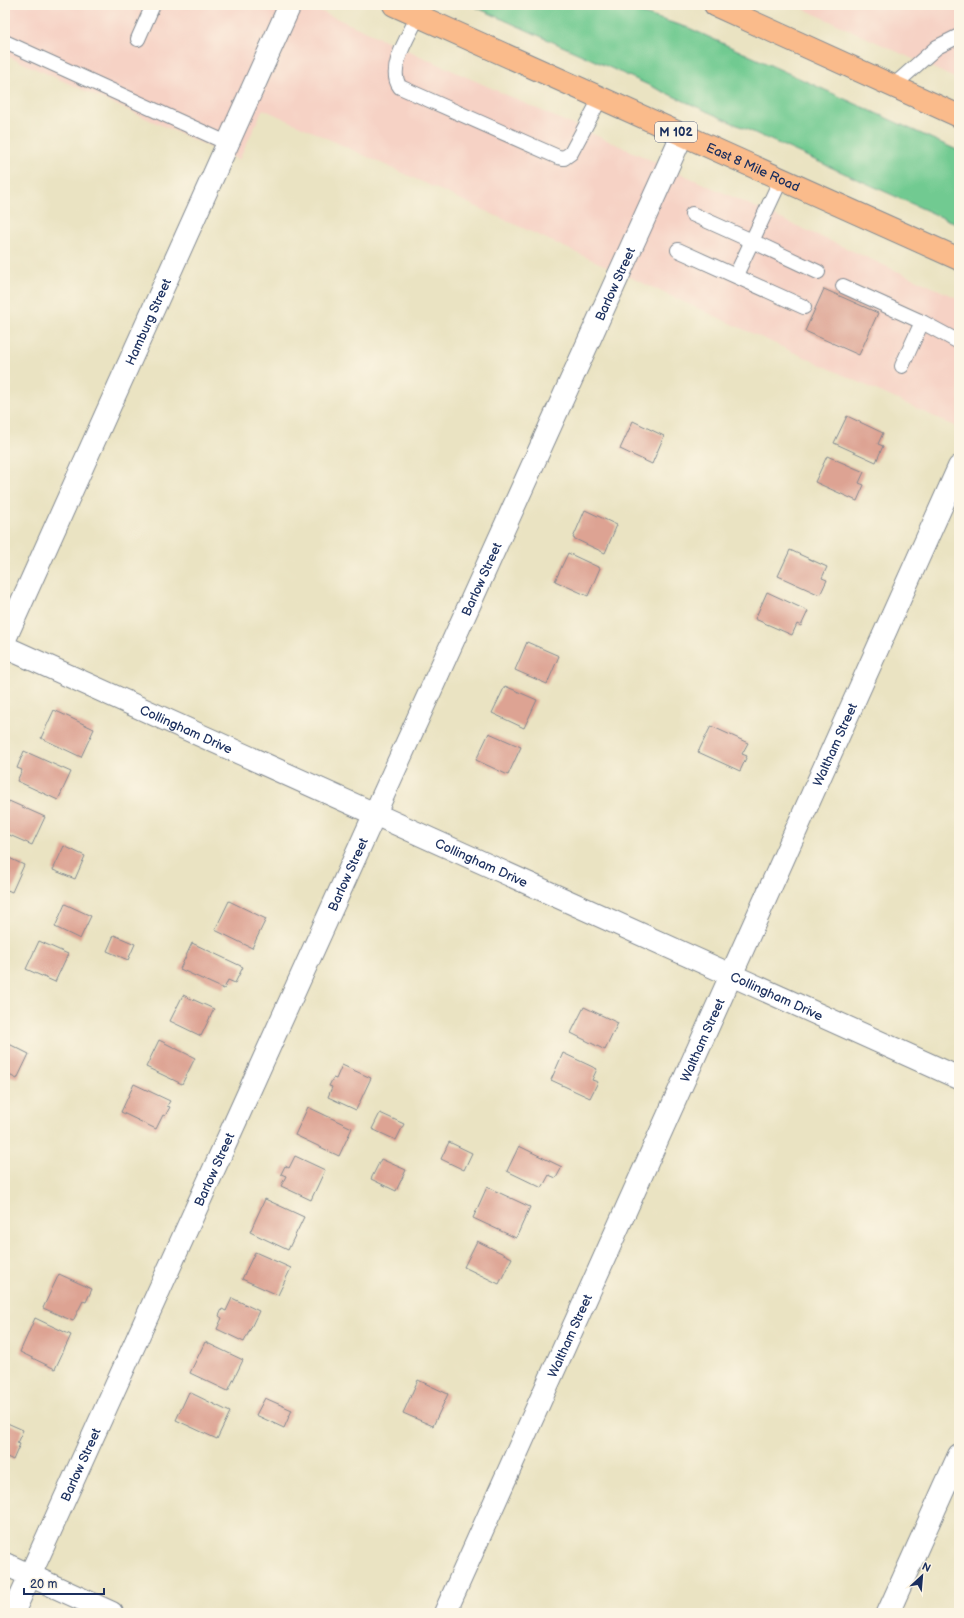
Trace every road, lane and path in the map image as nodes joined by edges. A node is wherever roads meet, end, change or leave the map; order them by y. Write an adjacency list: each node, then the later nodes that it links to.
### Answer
1 (153, 5): 7 (lane)
2 (290, 5): 13 (street, Hamburg Street)
3 (394, 5): 5 (highway, East 8 Mile Road / M 102)
4 (714, 5): 9 (highway)
5 (418, 16): 10 (highway, East 8 Mile Road / M 102); 10 (lane)
6 (959, 36): 9 (lane)
7 (138, 39)
8 (5, 42): 13 (lane)
9 (893, 86): 11 (highway)
10 (600, 98): 12 (highway, East 8 Mile Road / M 102)
11 (959, 116)
12 (682, 135): 14 (highway, East 8 Mile Road / M 102); 29 (street, Barlow Street)
13 (227, 143): 27 (street, Hamburg Street)
14 (781, 179): 16 (lane); 18 (highway, East 8 Mile Road / M 102)
15 (692, 214): 16 (lane)
16 (752, 241): 19 (lane); 20 (lane)
17 (678, 250): 20 (lane)
18 (959, 259)
19 (818, 272)
20 (736, 275): 22 (lane)
21 (843, 286): 23 (lane)
22 (804, 307)
23 (922, 322): 24 (lane); 25 (lane)
24 (959, 342)
25 (902, 366)
26 (959, 467): 30 (street, Waltham Street)
27 (5, 639)
28 (5, 647): 29 (street, Collingham Drive)
29 (373, 814): 30 (street, Collingham Drive); 34 (street, Barlow Street)
30 (730, 976): 31 (street, Collingham Drive); 37 (street, Waltham Street)
31 (959, 1078)
32 (959, 1455): 38 (street)
33 (5, 1564): 34 (street)
34 (30, 1575): 35 (street, Barlow Street); 36 (street)
35 (13, 1613)
36 (112, 1613)
37 (445, 1613)
38 (888, 1613)

